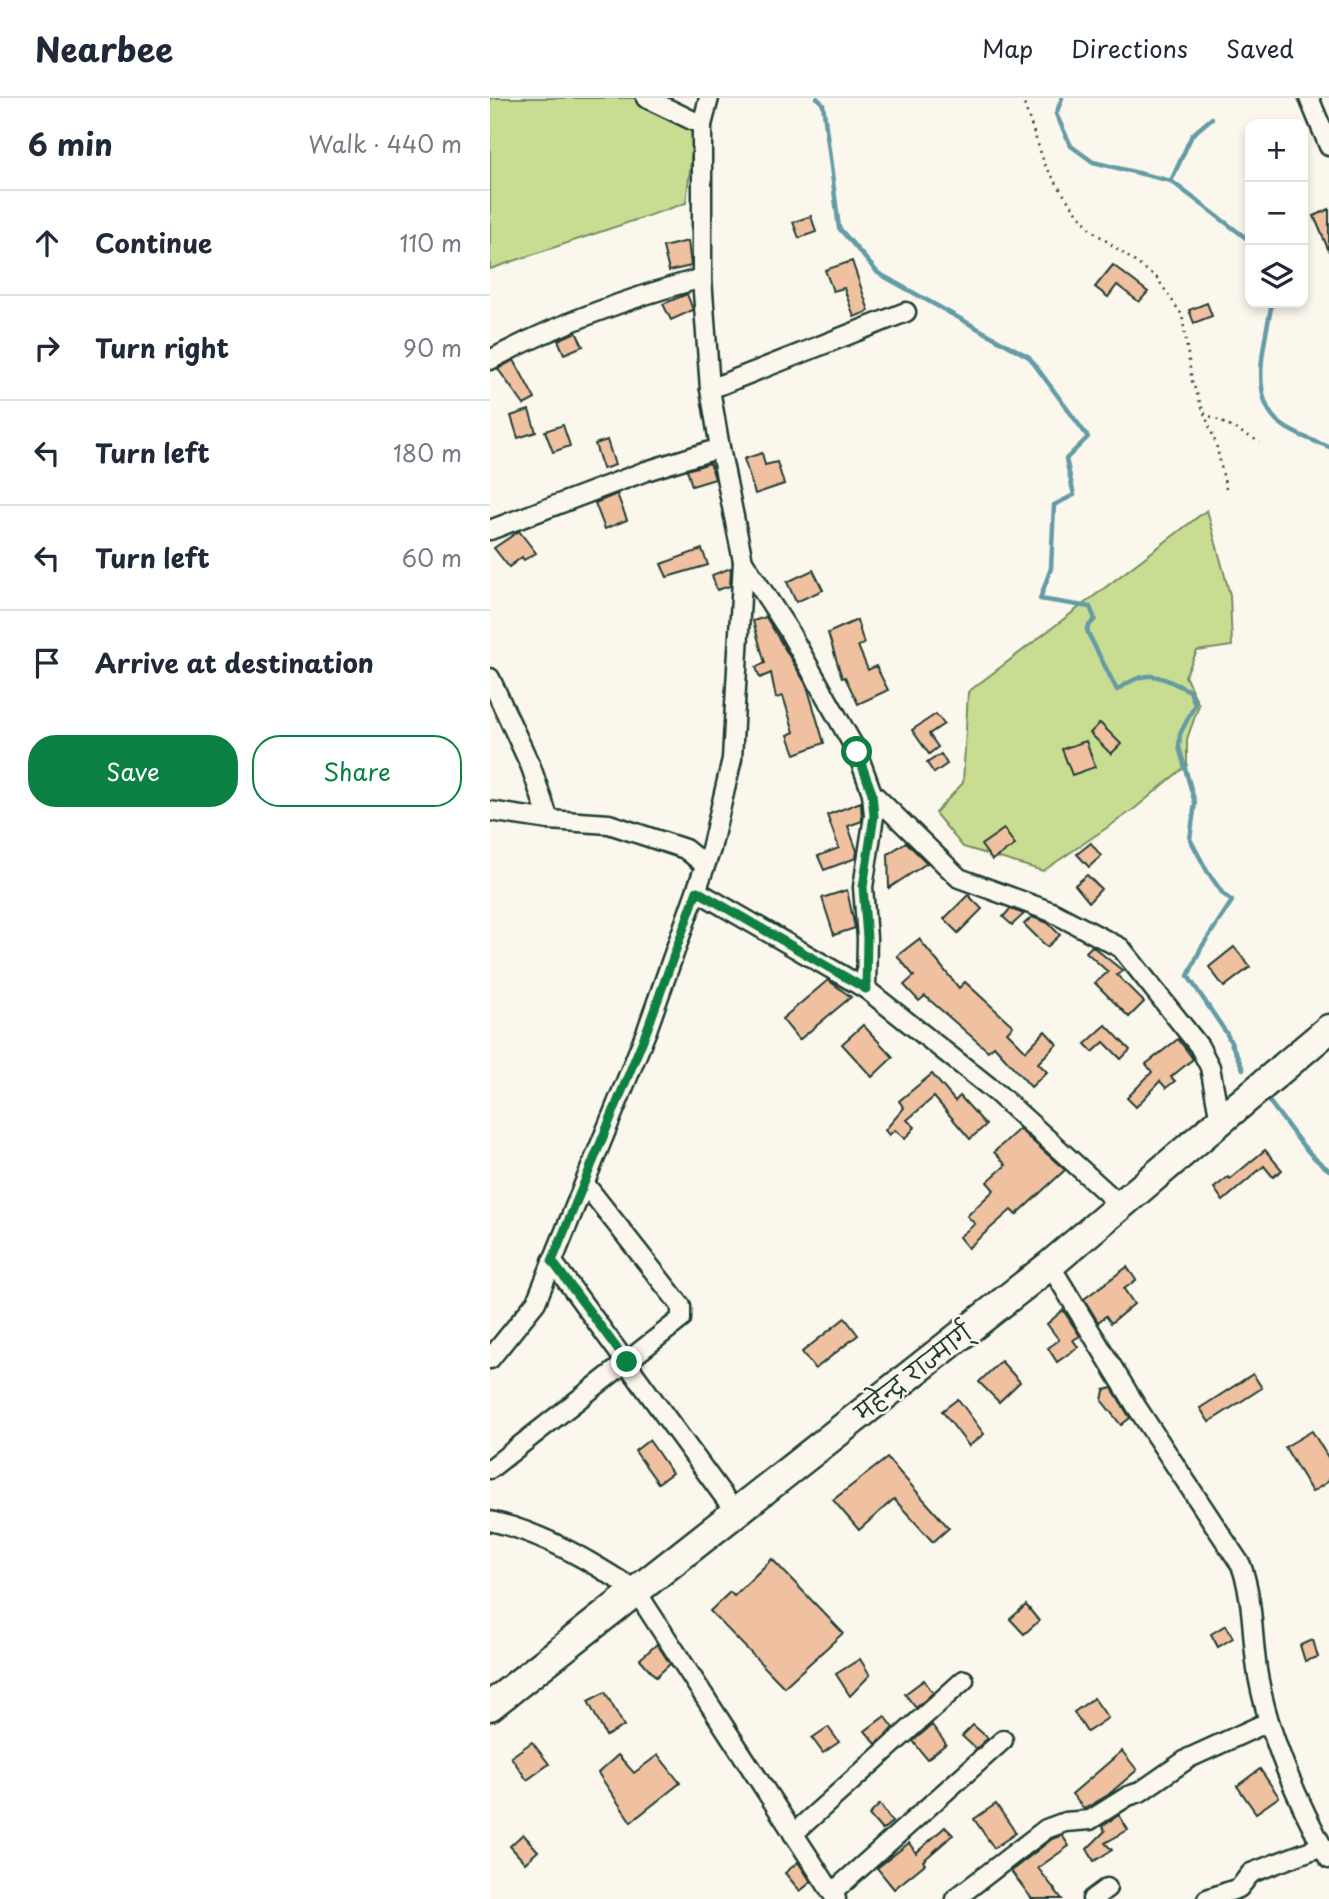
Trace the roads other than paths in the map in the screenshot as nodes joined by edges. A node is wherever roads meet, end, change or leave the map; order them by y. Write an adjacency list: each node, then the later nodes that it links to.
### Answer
1 (646, 98): 4 (street)
2 (709, 98): 4 (street)
3 (1310, 98): 5 (street)
4 (702, 125): 6 (street)
5 (1329, 146)
6 (702, 278): 8 (street); 9 (street)
7 (906, 312): 9 (street)
8 (490, 360)
9 (710, 389): 10 (street)
10 (720, 448): 11 (street); 12 (street)
11 (490, 530)
12 (743, 561): 14 (street); 17 (street)
13 (490, 677): 16 (street)
14 (872, 793): 19 (street); 21 (street)
15 (490, 811): 16 (street)
16 (549, 820): 17 (street)
17 (705, 865): 18 (street)
18 (697, 891): 19 (street); 22 (street)
19 (866, 989): 23 (street)
20 (1329, 1029): 21 (highway, महेन्द्र राज्मार्ग्)
21 (1220, 1121): 23 (highway, महेन्द्र राज्मार्ग्)
22 (584, 1184): 24 (street); 27 (street)
23 (1119, 1205): 25 (highway, महेन्द्र राज्मार्ग्)
24 (552, 1261): 26 (street); 27 (street)
25 (1050, 1265): 29 (highway, महेन्द्र राज्मार्ग्); 34 (street)
26 (490, 1359)
27 (627, 1362): 28 (street); 29 (street)
28 (490, 1469)
29 (736, 1513): 31 (highway, महेन्द्र राज्मार्ग्)
30 (490, 1521): 31 (street)
31 (636, 1591): 33 (highway, महेन्द्र राज्मार्ग्); 36 (street)
32 (964, 1680): 36 (street)
33 (490, 1706)
34 (1268, 1722): 37 (street); 40 (street)
35 (1003, 1740): 39 (street)
36 (793, 1835): 39 (street)
37 (1326, 1853): 42 (street)
38 (1107, 1888): 41 (street)
39 (834, 1896)
40 (955, 1899)
41 (1092, 1899)
42 (1208, 1899)

